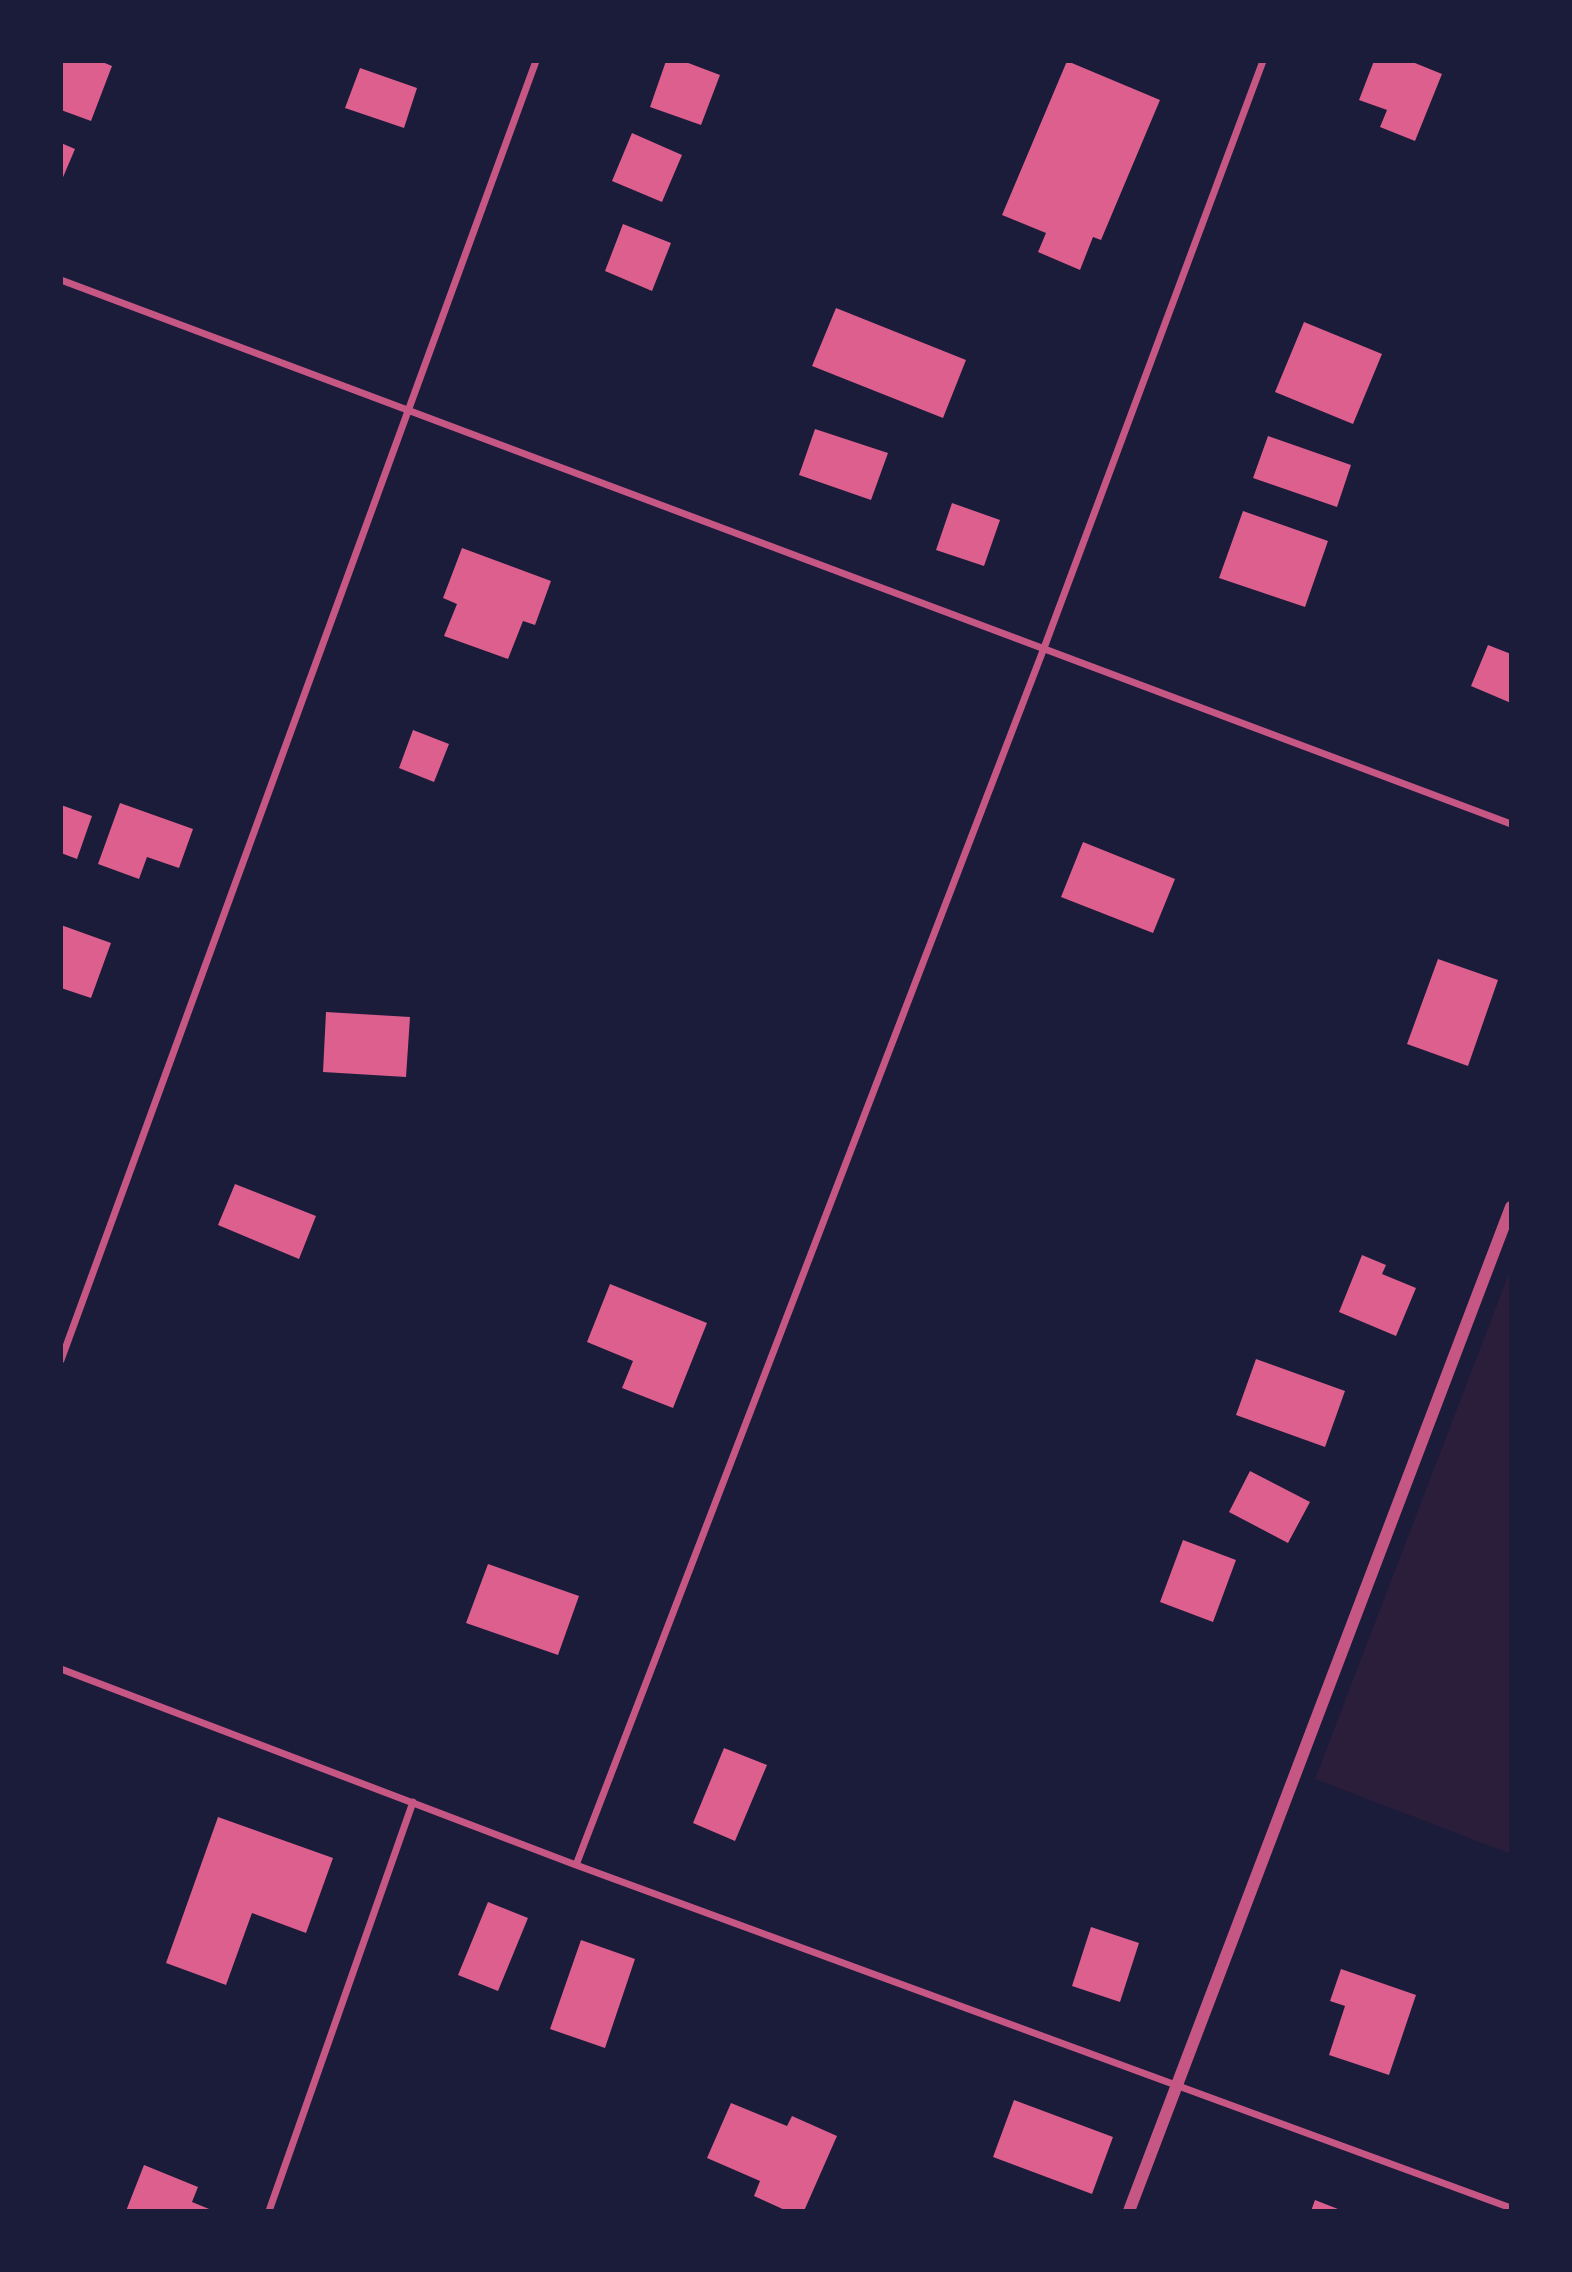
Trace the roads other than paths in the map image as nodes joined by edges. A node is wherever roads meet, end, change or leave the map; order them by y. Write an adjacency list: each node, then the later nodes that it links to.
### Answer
1 (536, 61): 4 (street)
2 (1263, 61): 5 (street)
3 (61, 280): 4 (street)
4 (409, 412): 5 (street); 8 (street)
5 (1044, 648): 6 (street); 11 (street)
6 (1511, 824)
7 (1510, 1211): 12 (street)
8 (61, 1360)
9 (61, 1669): 10 (street)
10 (413, 1802): 11 (street); 14 (street)
11 (576, 1865): 12 (street)
12 (1177, 2084): 13 (street); 15 (street)
13 (1511, 2208)
14 (269, 2211)
15 (1129, 2211)

